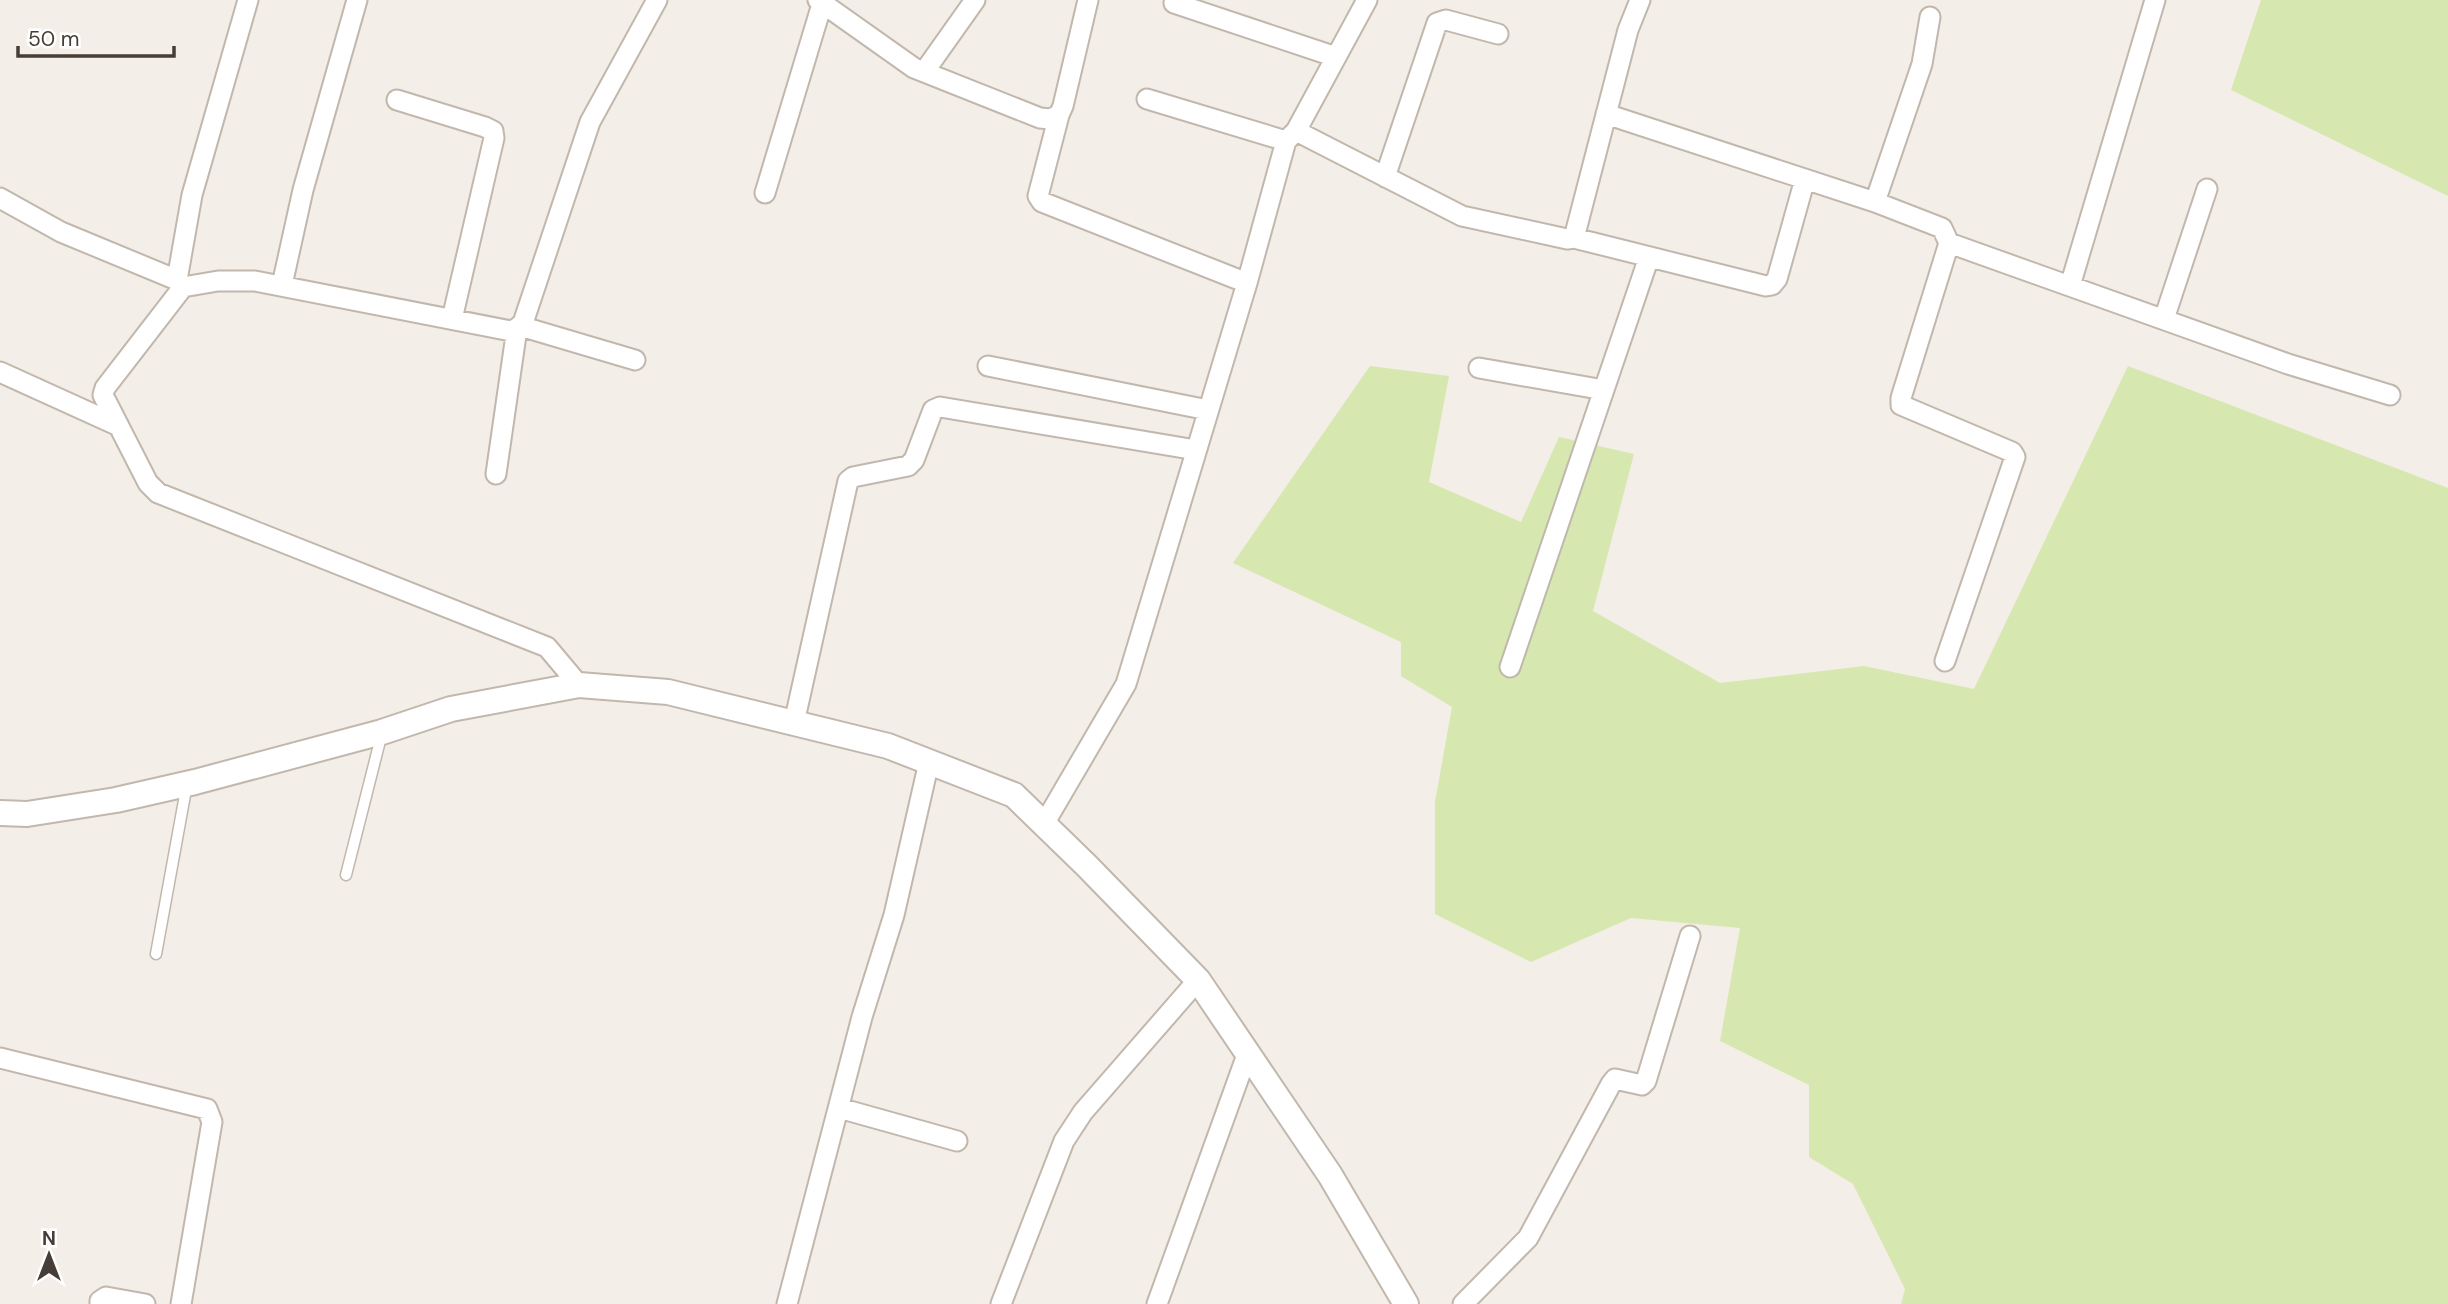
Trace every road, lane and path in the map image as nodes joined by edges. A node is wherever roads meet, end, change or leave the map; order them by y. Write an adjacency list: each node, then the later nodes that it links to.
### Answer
1 (248, 0): 30 (street)
2 (357, 0): 31 (street)
3 (657, 0): 35 (street)
4 (975, 0): 14 (street)
5 (1088, 0): 18 (street)
6 (1367, 0): 13 (street)
7 (1640, 0): 17 (street)
8 (2155, 0): 32 (street)
9 (820, 2): 14 (street); 23 (street)
10 (1174, 3): 13 (street)
11 (1930, 17): 25 (street)
12 (1498, 34): 20 (street)
13 (1336, 57): 19 (street)
14 (924, 72): 18 (street)
15 (1147, 99): 19 (street)
16 (397, 100): 33 (street)
17 (1606, 114): 21 (street); 26 (street)
18 (1059, 116): 29 (street)
19 (1291, 136): 20 (street); 29 (street)
20 (1385, 177): 26 (street)
21 (1805, 179): 25 (street); 28 (street)
22 (2207, 189): 34 (street)
23 (765, 193)
24 (0, 198): 30 (street)
25 (1875, 202): 27 (street)
26 (1574, 238): 28 (street)
27 (1949, 243): 32 (street); 46 (street)
28 (1649, 257): 40 (street)
29 (1247, 283): 42 (street)
30 (180, 284): 31 (street); 43 (street)
31 (282, 285): 33 (street)
32 (2070, 286): 34 (street)
33 (452, 319): 35 (street)
34 (2164, 319): 41 (street)
35 (519, 327): 36 (street); 45 (street)
36 (635, 360)
37 (988, 366): 42 (street)
38 (1479, 368): 40 (street)
39 (0, 372): 43 (street)
40 (1604, 390): 47 (street)
41 (2390, 395)
42 (1208, 410): 44 (street)
43 (119, 426): 48 (street)
44 (1196, 450): 49 (street); 54 (street)
45 (496, 474)
46 (1945, 661)
47 (1510, 667)
48 (579, 685): 49 (street); 50 (street)
49 (793, 723): 51 (street)
50 (382, 732): 52 (street); 55 (lane)
51 (929, 762): 54 (street); 61 (street)
52 (187, 784): 53 (street); 57 (lane)
53 (0, 813)
54 (1044, 824): 58 (street)
55 (346, 875)
56 (1690, 936): 70 (street)
57 (156, 954)
58 (1198, 979): 59 (street); 67 (street)
59 (1248, 1052): 68 (street); 69 (street)
60 (0, 1058): 65 (street)
61 (839, 1108): 62 (street); 66 (street)
62 (957, 1141)
63 (100, 1304): 64 (street)
64 (145, 1304)
65 (181, 1304)
66 (787, 1304)
67 (1001, 1304)
68 (1157, 1304)
69 (1406, 1304)
70 (1464, 1304)

